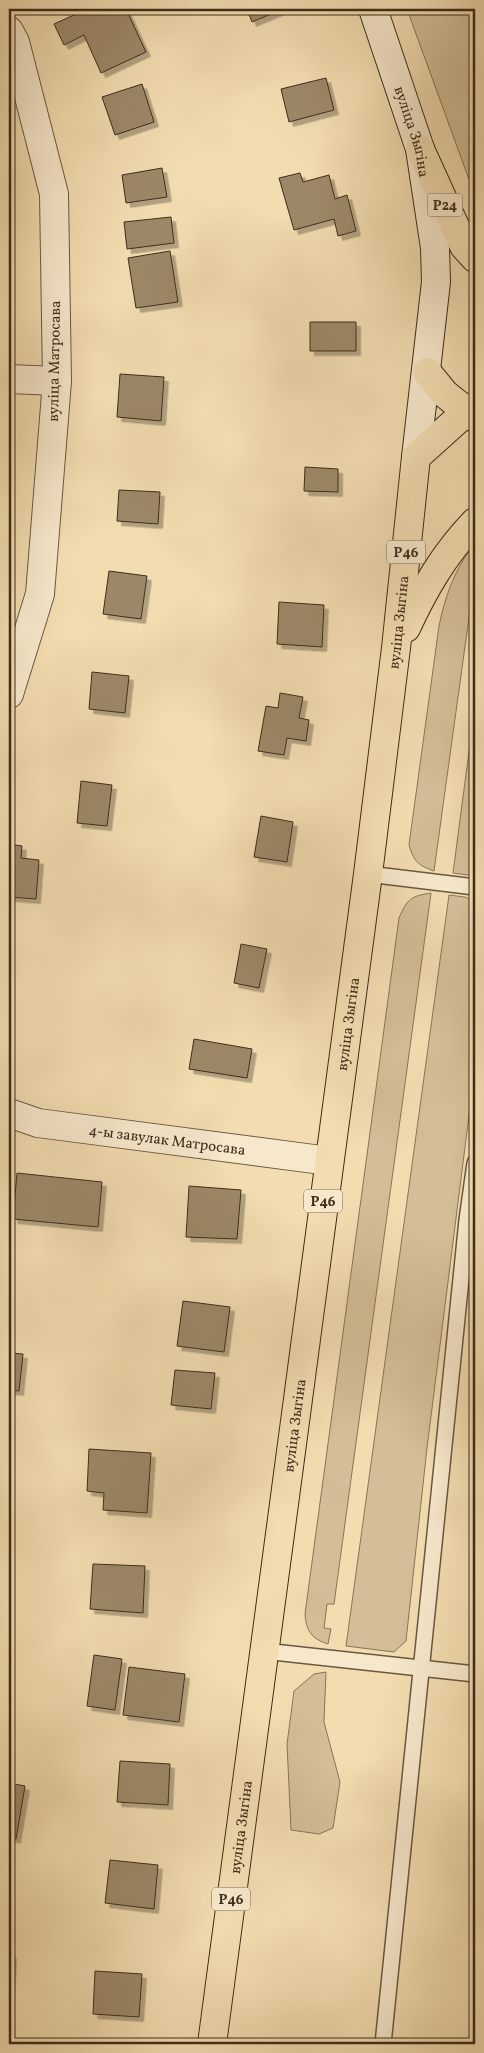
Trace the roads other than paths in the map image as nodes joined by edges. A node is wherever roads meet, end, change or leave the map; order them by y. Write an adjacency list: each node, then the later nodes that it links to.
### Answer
1 (373, 9): 3 (street, вуліца Зыгіна / Р24)
2 (11, 38): 7 (street, вуліца Матросава)
3 (420, 150): 4 (main road, Р24); 5 (street, вуліца Зыгіна / Р24)
4 (475, 258)
5 (427, 372): 8 (main road); 9 (street, вуліца Зыгіна / Р24)
6 (9, 379): 7 (street)
7 (57, 381): 12 (street, вуліца Матросава)
8 (472, 412): 9 (main road)
9 (416, 457): 11 (main road, вуліца Зыгіна / Р46)
10 (475, 522): 11 (main road, Р46)
11 (396, 648): 13 (main road, вуліца Зыгіна / Р46)
12 (9, 694)
13 (368, 874): 14 (lane); 16 (main road, вуліца Зыгіна / Р46)
14 (475, 887)
15 (9, 1114): 16 (street, 4-ы завулак Матросава)
16 (329, 1161): 19 (main road, вуліца Зыгіна / Р46)
17 (475, 1163): 18 (lane)
18 (471, 1220): 20 (lane)
19 (264, 1651): 20 (lane); 22 (main road, вуліца Зыгіна / Р46)
20 (422, 1668): 21 (lane); 23 (lane)
21 (475, 1674)
22 (212, 2044)
23 (383, 2044)

